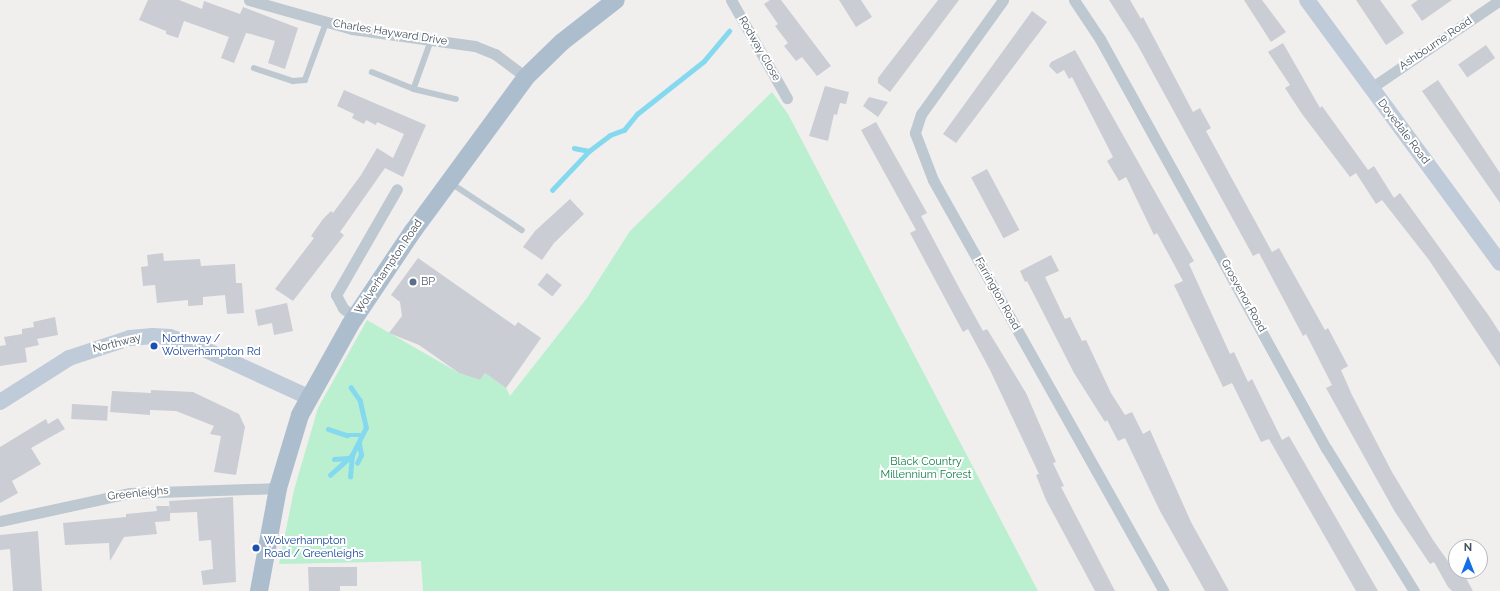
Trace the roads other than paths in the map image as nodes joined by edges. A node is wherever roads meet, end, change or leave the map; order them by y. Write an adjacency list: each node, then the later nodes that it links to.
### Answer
1 (248, 0): 8 (street, Charles Hayward Drive)
2 (616, 0): 12 (main road, Wolverhampton Road)
3 (731, 0): 15 (street, Rodway Close)
4 (1003, 0): 27 (street, Farrington Road)
5 (1074, 0): 28 (street, Grosvenor Road)
6 (1307, 0): 14 (street, Dovedale Road)
7 (1500, 0): 14 (street, Ashbourne Road)
8 (326, 23): 9 (street, Charles Hayward Drive); 10 (lane)
9 (432, 38): 12 (street, Charles Hayward Drive); 13 (lane)
10 (254, 68)
11 (372, 72): 13 (lane)
12 (526, 77): 17 (main road, Wolverhampton Road)
13 (414, 88): 16 (lane)
14 (1371, 88): 20 (street, Dovedale Road)
15 (786, 98)
16 (456, 99)
17 (449, 182): 19 (lane); 21 (main road, Wolverhampton Road)
18 (397, 189): 21 (street)
19 (522, 230)
20 (1500, 263)
21 (354, 318): 22 (main road, Wolverhampton Road)
22 (308, 397): 23 (street, Northway); 24 (main road, Wolverhampton Road)
23 (0, 402)
24 (278, 488): 25 (street, Greenleighs); 26 (main road, Wolverhampton Road)
25 (0, 521)
26 (259, 591)
27 (1164, 591)
28 (1414, 591)

